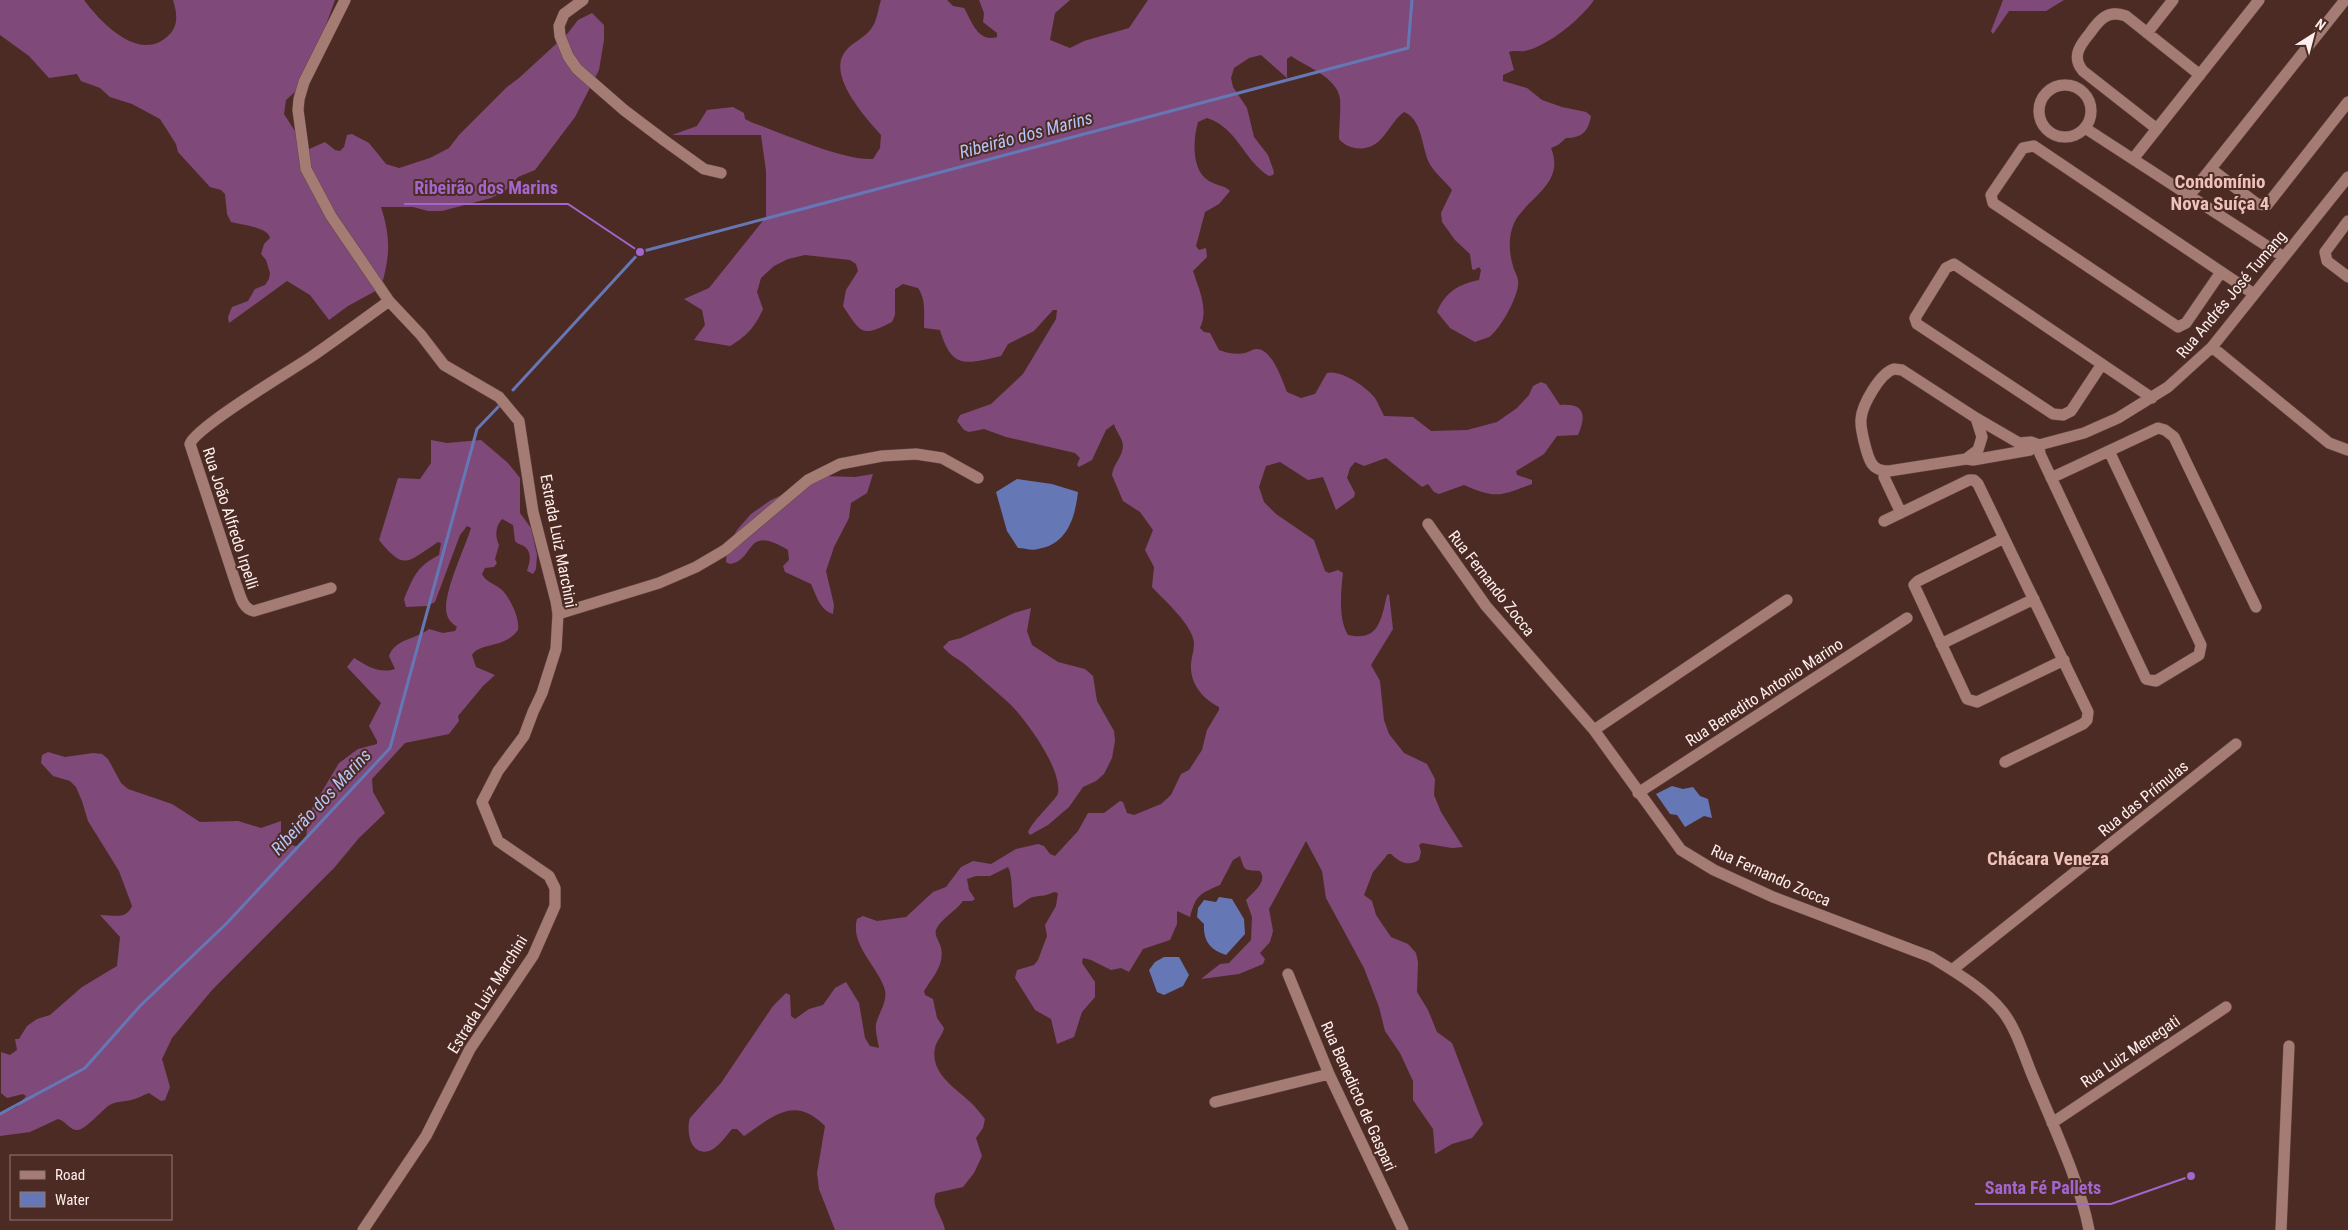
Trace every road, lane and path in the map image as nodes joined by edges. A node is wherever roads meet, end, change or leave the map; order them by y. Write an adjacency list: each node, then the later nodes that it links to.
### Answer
1 (345, 0): 21 (street, Estrada Luiz Marchini)
2 (583, 0): 13 (street)
3 (2173, 0): 6 (street)
4 (2259, 0): 7 (street)
5 (2345, 0): 12 (street)
6 (2147, 33): 7 (street); 10 (street)
7 (2200, 75): 10 (street)
8 (2348, 102): 12 (street)
9 (2085, 128): 9 (street); 11 (street)
10 (2157, 129): 11 (street)
11 (2133, 159): 15 (street)
12 (2211, 169): 15 (street)
13 (721, 173)
14 (2348, 177): 17 (street, Rua Andrés José Tumang)
15 (2189, 196): 17 (street)
16 (2348, 221): 19 (street)
17 (2284, 257): 20 (street, Rua Andrés José Tumang)
18 (2221, 272): 18 (street); 20 (street)
19 (2348, 277)
20 (2254, 294): 22 (street, Rua Andrés José Tumang)
21 (389, 301): 37 (street, Rua João Alfredo Irpelli); 41 (street, Estrada Luiz Marchini)
22 (2212, 347): 24 (street, Rua Andrés José Tumang); 27 (street)
23 (2102, 364): 23 (street); 24 (street)
24 (2152, 398): 26 (street, Rua Andrés José Tumang)
25 (1976, 418): 26 (street); 29 (street); 30 (street)
26 (2039, 445): 29 (street, Rua Andrés José Tumang); 32 (street)
27 (2348, 450)
28 (2109, 451): 32 (street); 32 (street); 40 (street)
29 (1966, 459): 30 (street)
30 (1885, 471): 33 (street)
31 (978, 478): 41 (street)
32 (2051, 478)
33 (1901, 513): 34 (street); 36 (street)
34 (1884, 521)
35 (1428, 524): 45 (street, Rua Fernando Zocca)
36 (2004, 538): 39 (street); 43 (street)
37 (331, 588)
38 (1787, 600): 45 (street)
39 (2034, 600): 43 (street); 44 (street)
40 (2256, 607)
41 (558, 614): 56 (street, Estrada Luiz Marchini)
42 (1907, 618): 48 (street, Rua Benedito Antonio Marino)
43 (1941, 644): 44 (street)
44 (2064, 660): 47 (street)
45 (1594, 730): 48 (street, Rua Fernando Zocca)
46 (2236, 744): 49 (street, Rua das Prímulas)
47 (2005, 762)
48 (1638, 793): 49 (street, Rua Fernando Zocca)
49 (1952, 970): 55 (street, Rua Fernando Zocca)
50 (1288, 974): 53 (street, Rua Benedicto de Gaspari)
51 (2226, 1007): 55 (street, Rua Luiz Menegati)
52 (2289, 1046): 59 (street)
53 (1329, 1074): 54 (street); 57 (street, Rua Benedicto de Gaspari)
54 (1216, 1102)
55 (2052, 1123): 58 (street, Rua Fernando Zocca)
56 (363, 1230)
57 (1403, 1230)
58 (2089, 1230)
59 (2281, 1230)

